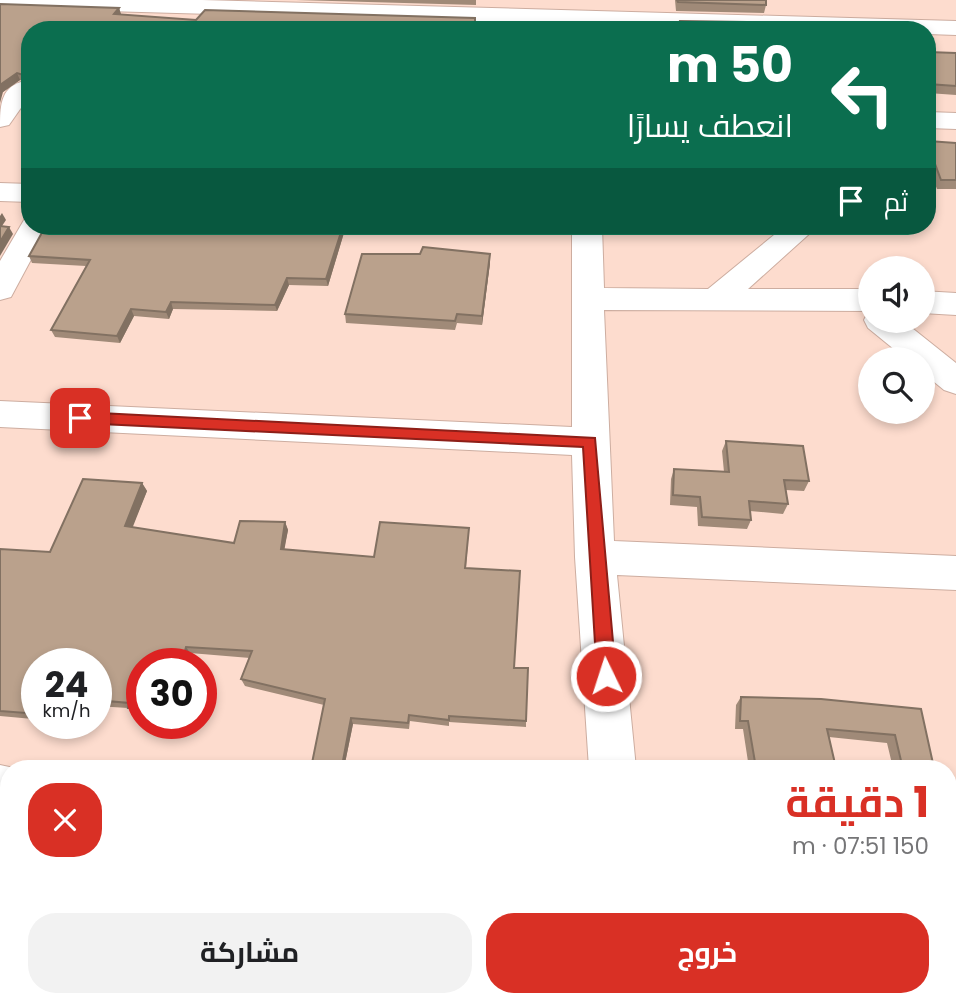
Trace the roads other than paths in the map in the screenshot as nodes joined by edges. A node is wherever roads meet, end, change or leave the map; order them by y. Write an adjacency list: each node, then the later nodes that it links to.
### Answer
1 (75, 1): 2 (street); 3 (street)
2 (1, 3)
3 (256, 13): 4 (street)
4 (581, 16): 5 (street)
5 (779, 17): 6 (street)
6 (843, 21)
7 (936, 27): 8 (street)
8 (956, 28)
9 (17, 90): 10 (street)
10 (0, 119)
11 (936, 120): 12 (street)
12 (956, 121)
13 (0, 192): 14 (street)
14 (21, 193)
15 (29, 235): 18 (street)
16 (587, 235): 19 (street)
17 (792, 235): 20 (street)
18 (0, 290)
19 (590, 299): 20 (street); 27 (street)
20 (716, 299): 22 (street)
21 (935, 303): 23 (street)
22 (858, 304)
23 (956, 304)
24 (896, 333): 25 (street)
25 (956, 381)
26 (0, 414): 27 (street)
27 (590, 442): 28 (street)
28 (596, 557): 29 (street); 30 (street)
29 (956, 573)
30 (612, 760)

